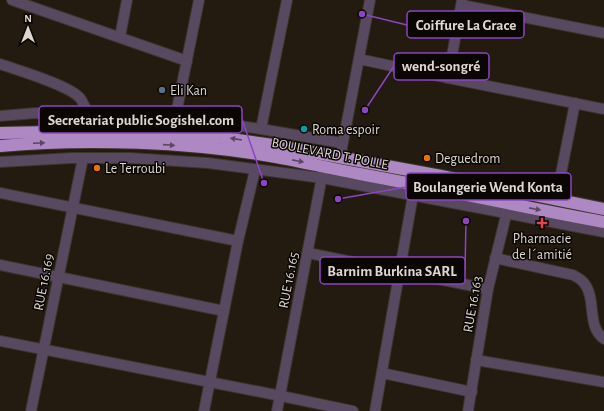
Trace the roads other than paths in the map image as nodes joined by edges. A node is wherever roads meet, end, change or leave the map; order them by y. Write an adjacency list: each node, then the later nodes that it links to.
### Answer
1 (12, 0): 8 (street)
2 (127, 0): 8 (street)
3 (199, 0): 10 (street)
4 (287, 0): 18 (street)
5 (370, 0): 9 (street)
6 (462, 3): 7 (street); 12 (street)
7 (604, 33)
8 (120, 37): 10 (street)
9 (359, 59): 12 (street); 21 (street)
10 (187, 61): 17 (street)
11 (0, 64): 15 (street)
12 (448, 78): 13 (street)
13 (575, 103): 14 (street); 31 (street)
14 (604, 109)
15 (88, 114): 16 (street); 17 (street)
16 (0, 116)
17 (176, 117): 18 (street); 20 (street)
18 (261, 129): 21 (street)
19 (0, 133): 20 (highway, BOULEVARD T. POLLE)
20 (172, 134): 26 (highway, BOULEVARD T. POLLE, one-way to 20)
21 (342, 143): 24 (street)
22 (0, 146): 26 (highway, BOULEVARD T. POLLE, one-way to 26)
23 (83, 158): 25 (street); 27 (street); 32 (street, RUE 16.169)
24 (340, 158): 26 (highway, BOULEVARD T. POLLE); 28 (highway, BOULEVARD T. POLLE)
25 (0, 162)
26 (324, 166): 27 (street); 30 (street); 33 (highway, BOULEVARD T. POLLE); 38 (street, RUE 16.165)
27 (255, 170): 37 (street)
28 (512, 191): 31 (highway, BOULEVARD T. POLLE); 33 (street, RUE 16.163)
29 (0, 193): 32 (street)
30 (413, 195): 33 (street); 41 (street)
31 (556, 199): 34 (highway, BOULEVARD T. POLLE)
32 (72, 208): 37 (street); 42 (street, RUE 16.169)
33 (508, 209): 35 (highway, BOULEVARD T. POLLE, one-way to 35); 36 (street); 39 (street, RUE 16.163)
34 (604, 209)
35 (604, 222)
36 (604, 232)
37 (238, 242): 44 (street)
38 (308, 253): 41 (street); 53 (street, RUE 16.165)
39 (495, 258): 43 (street, RUE 16.163); 45 (street)
40 (0, 265): 42 (street)
41 (399, 272): 43 (street); 49 (street)
42 (59, 277): 44 (street); 47 (street, RUE 16.169)
43 (488, 289): 48 (street, RUE 16.163)
44 (224, 311): 50 (street)
45 (604, 339)
46 (0, 341): 47 (street)
47 (44, 350): 50 (street); 54 (street, RUE 16.169)
48 (476, 360): 51 (street); 52 (street, RUE 16.163)
49 (382, 373): 52 (street); 58 (street)
50 (210, 382): 53 (street); 55 (street)
51 (604, 382)
52 (472, 392): 59 (street, RUE 16.163)
53 (280, 396): 56 (street, RUE 16.165); 57 (street)
54 (31, 411)
55 (204, 411)
56 (277, 411)
57 (353, 411)
58 (375, 411)
59 (468, 411)

